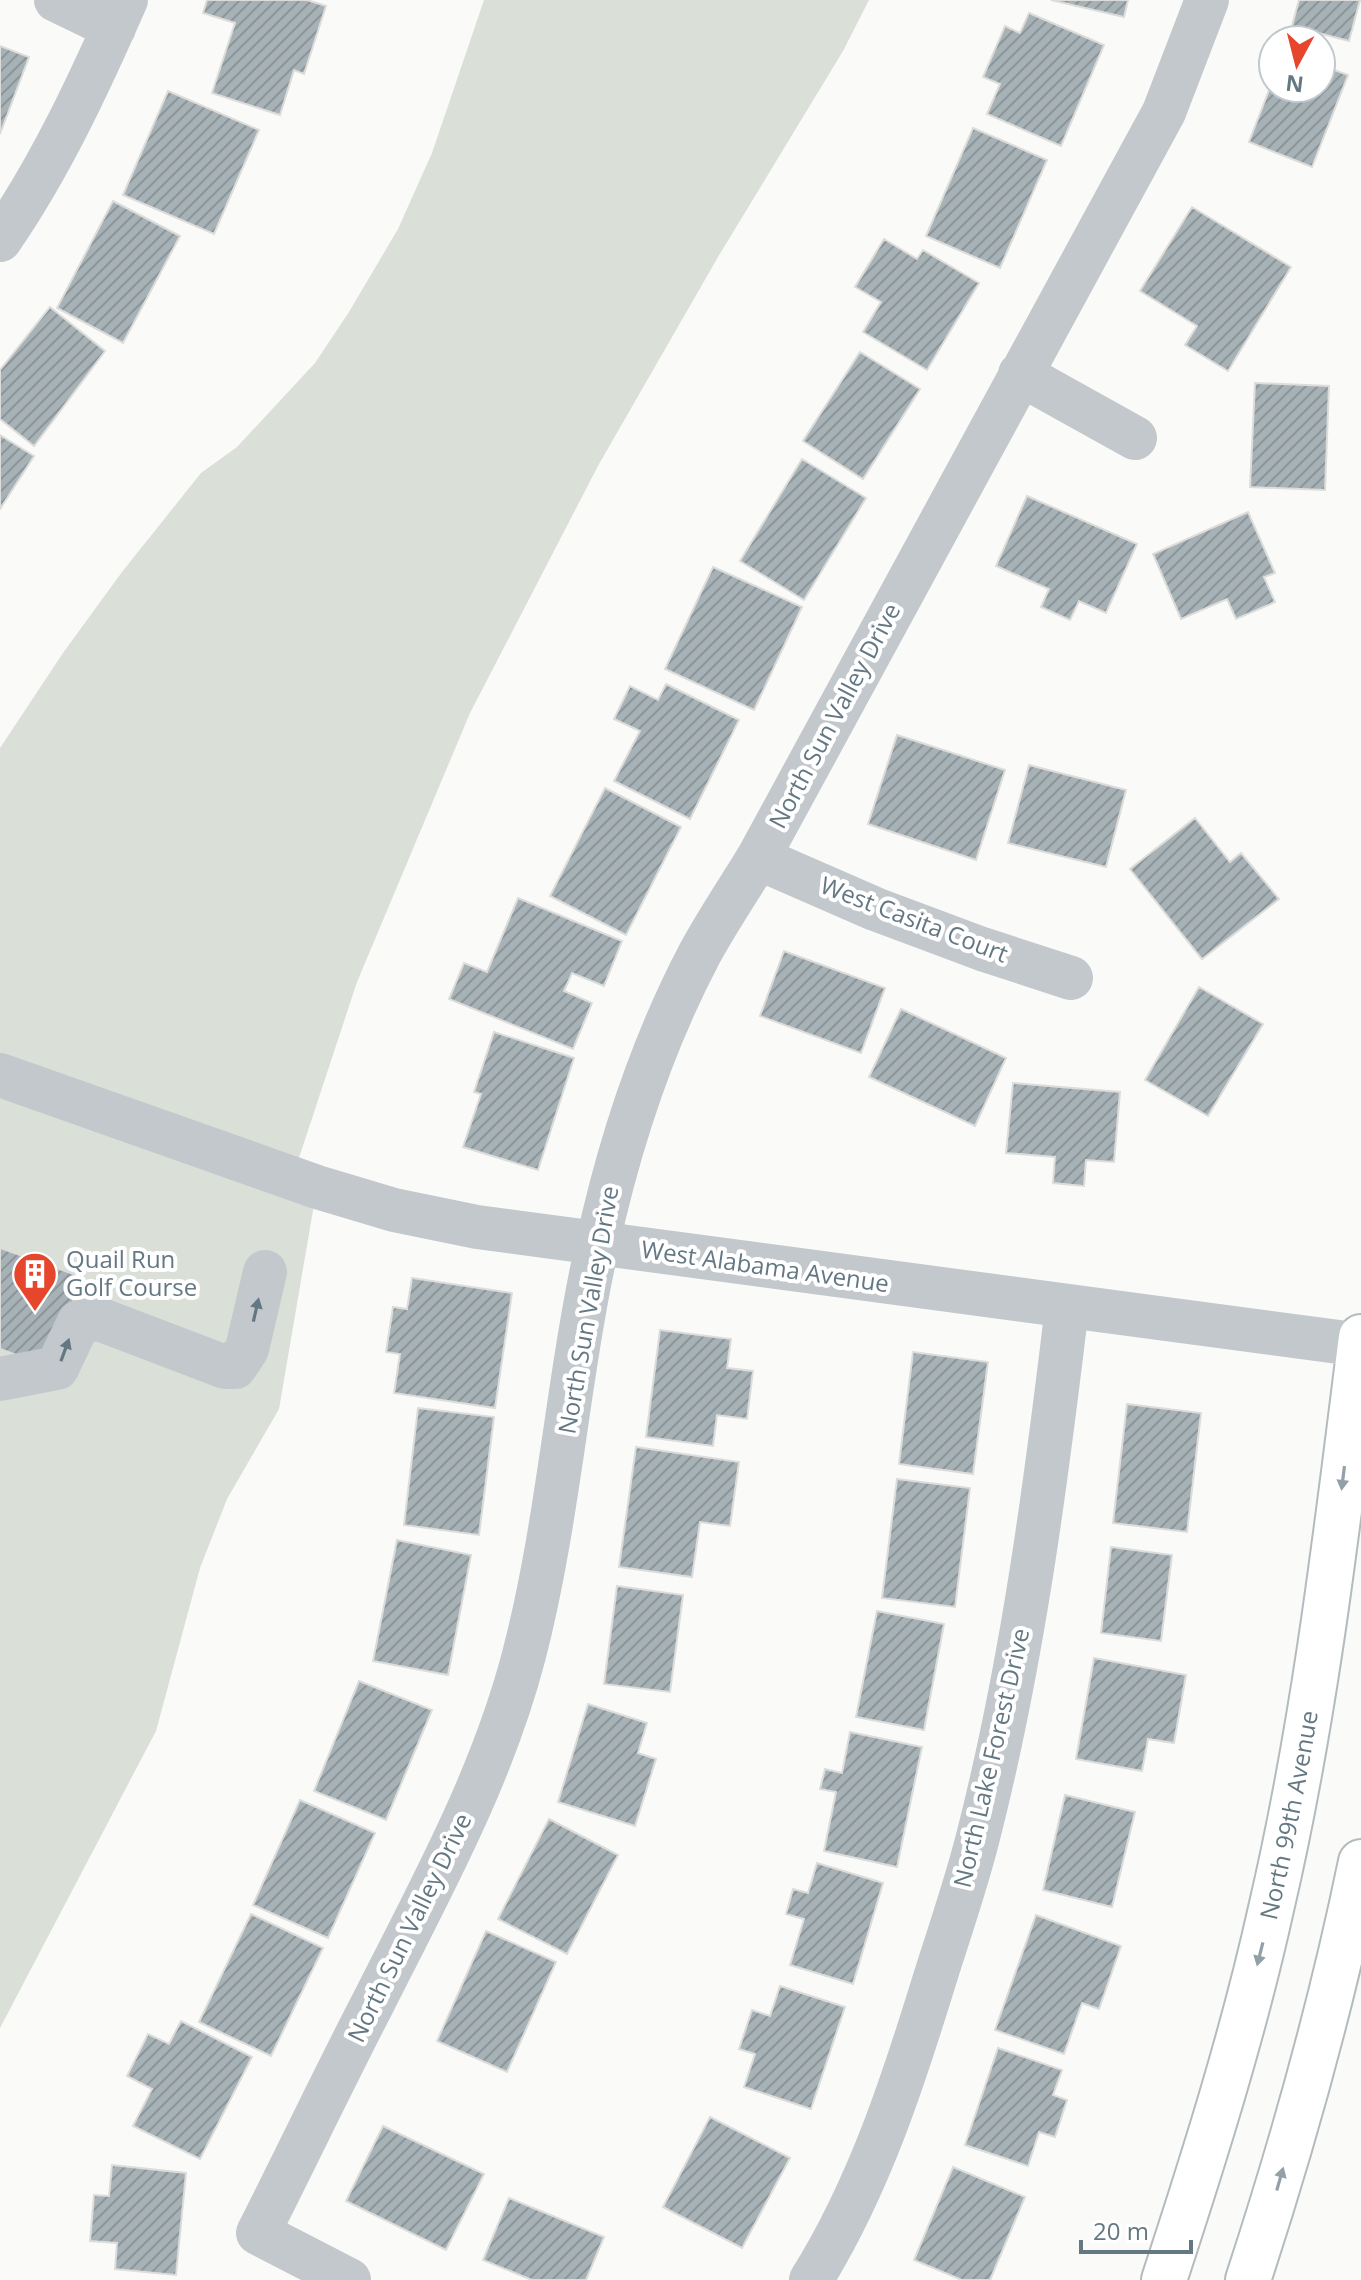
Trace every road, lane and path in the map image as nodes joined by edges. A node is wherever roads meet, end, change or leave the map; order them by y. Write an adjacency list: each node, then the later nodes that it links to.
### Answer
1 (56, 0): 3 (street)
2 (1207, 0): 5 (street, North Sun Valley Drive)
3 (120, 14): 4 (street)
4 (0, 240)
5 (1020, 374): 6 (street); 7 (street, North Sun Valley Drive)
6 (1135, 438)
7 (758, 858): 8 (street, West Casita Court); 10 (street, North Sun Valley Drive)
8 (1071, 978)
9 (0, 1075): 10 (street, West Alabama Avenue)
10 (597, 1244): 12 (street, West Alabama Avenue); 17 (street, North Sun Valley Drive)
11 (265, 1272): 15 (street, one-way to 11)
12 (1067, 1307): 14 (street, West Alabama Avenue); 18 (street, North Lake Forest Drive)
13 (1361, 1337): 14 (main road, North 99th Avenue)
14 (1360, 1345): 19 (main road, North 99th Avenue, one-way to 19)
15 (0, 1379)
16 (1359, 1887): 20 (main road, one-way to 16)
17 (349, 2280)
18 (811, 2280)
19 (1164, 2280)
20 (1248, 2280)

